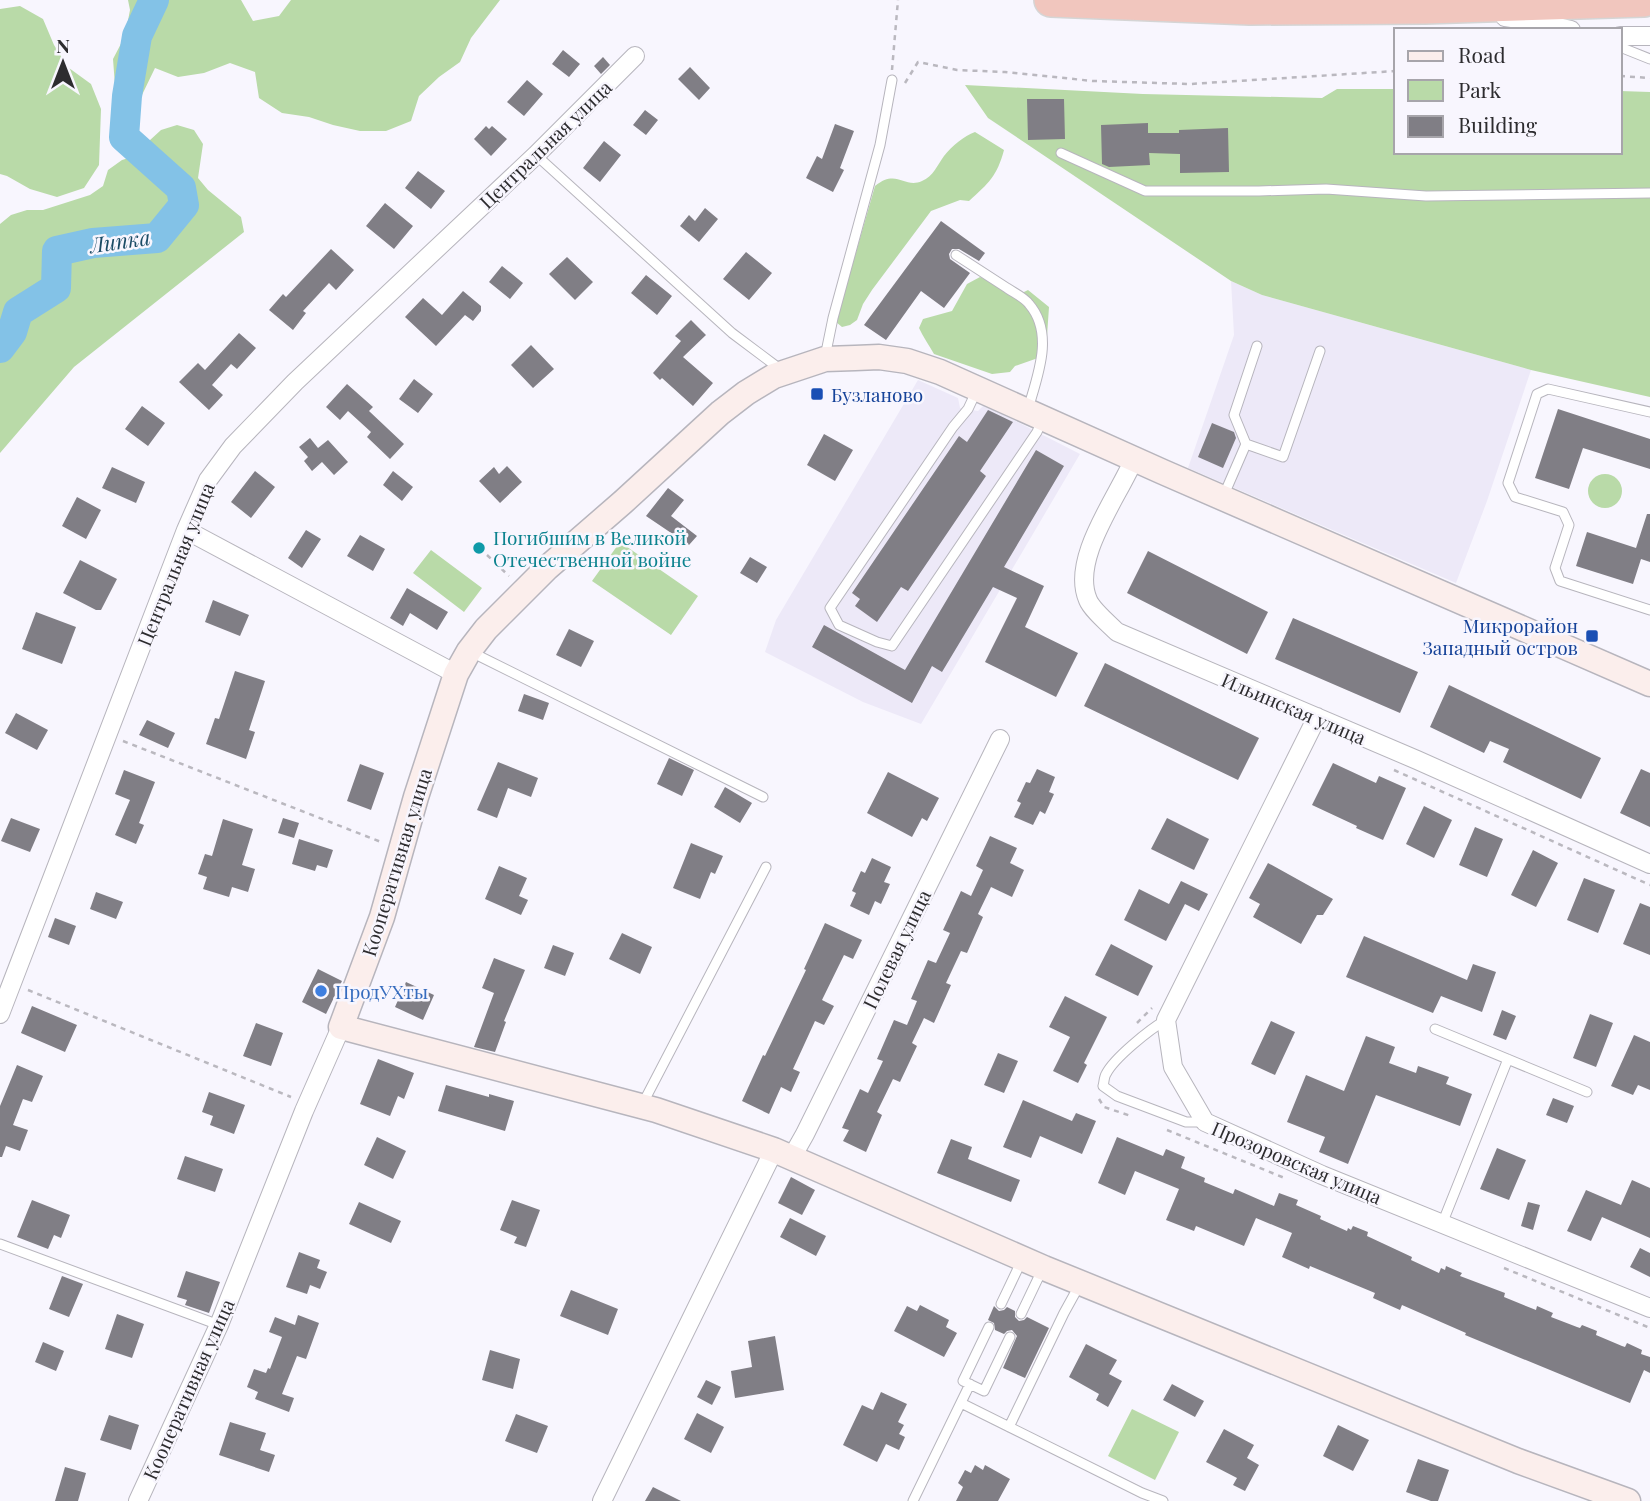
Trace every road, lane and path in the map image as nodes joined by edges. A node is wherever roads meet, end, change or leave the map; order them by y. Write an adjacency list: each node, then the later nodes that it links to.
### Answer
1 (898, 0): 14 (path)
2 (1051, 0): 4 (highway)
3 (1644, 0): 4 (highway)
4 (1425, 7): 5 (street)
5 (1562, 28)
6 (1622, 36): 7 (street)
7 (1650, 36)
8 (1622, 48): 10 (lane)
9 (635, 56): 17 (street, Центральная улица)
10 (1650, 59)
11 (1394, 71): 15 (path)
12 (1622, 76): 13 (path)
13 (1650, 78)
14 (892, 80): 15 (lane)
15 (886, 112): 22 (lane)
16 (1060, 153): 18 (lane)
17 (536, 155): 23 (lane); 30 (street, Центральная улица)
18 (1650, 193)
19 (956, 256): 26 (lane)
20 (1257, 346): 27 (lane)
21 (1320, 351): 27 (lane)
22 (825, 359): 23 (street, Кооперативная улица); 24 (street, Кооперативная улица)
23 (784, 372): 32 (street, Кооперативная улица)
24 (978, 389): 26 (street, Кооперативная улица); 26 (lane)
25 (1650, 412): 33 (lane)
26 (1035, 415): 28 (street, Кооперативная улица)
27 (1245, 444): 29 (lane)
28 (1134, 459): 29 (street, Кооперативная улица); 37 (street, Ильинская улица)
29 (1222, 498): 36 (street, Кооперативная улица)
30 (186, 530): 35 (street); 38 (street, Центральная улица)
31 (487, 555): 32 (path)
32 (525, 590): 34 (street, Кооперативная улица)
33 (1650, 610)
34 (469, 651): 35 (street, Кооперативная улица); 41 (lane)
35 (456, 674): 42 (street, Кооперативная улица)
36 (1650, 684)
37 (1317, 717): 43 (street, Ильинская улица); 49 (street)
38 (107, 735): 42 (path); 46 (street, Центральная улица)
39 (1000, 739): 61 (street, Полевая улица)
40 (1393, 770): 45 (path)
41 (763, 797)
42 (401, 850): 50 (street, Кооперативная улица)
43 (1650, 864)
44 (766, 867): 57 (lane)
45 (1650, 885)
46 (12, 984): 48 (street, Центральная улица); 56 (path)
47 (1158, 1002): 51 (path)
48 (0, 1014)
49 (1167, 1020): 59 (street, Прозоровская улица); 59 (lane)
50 (341, 1027): 56 (street, Кооперативная улица); 57 (street)
51 (1134, 1027)
52 (1435, 1029): 53 (lane)
53 (1508, 1059): 54 (lane); 63 (lane)
54 (1587, 1092)
55 (1097, 1097): 58 (path)
56 (308, 1104): 71 (street, Кооперативная улица)
57 (641, 1107): 61 (street)
58 (1136, 1118)
59 (1205, 1122): 63 (street, Прозоровская улица)
60 (1160, 1127): 62 (path)
61 (783, 1154): 65 (street); 80 (street, Полевая улица)
62 (1286, 1179)
63 (1442, 1224): 69 (street, Прозоровская улица)
64 (0, 1244): 71 (lane)
65 (1033, 1263): 67 (street); 68 (lane); 70 (lane)
66 (1499, 1267): 73 (path)
67 (1081, 1283): 77 (lane); 83 (street)
68 (1000, 1304)
69 (1650, 1308)
70 (1021, 1314)
71 (219, 1325): 79 (street, Кооперативная улица)
72 (989, 1327): 75 (lane)
73 (1650, 1328)
74 (1010, 1337): 75 (lane)
75 (967, 1383): 76 (lane)
76 (961, 1403): 77 (lane); 81 (lane)
77 (1009, 1427): 78 (lane)
78 (1140, 1497): 82 (lane)
79 (138, 1501)
80 (602, 1501)
81 (913, 1501)
82 (1163, 1501)
83 (1628, 1501)

